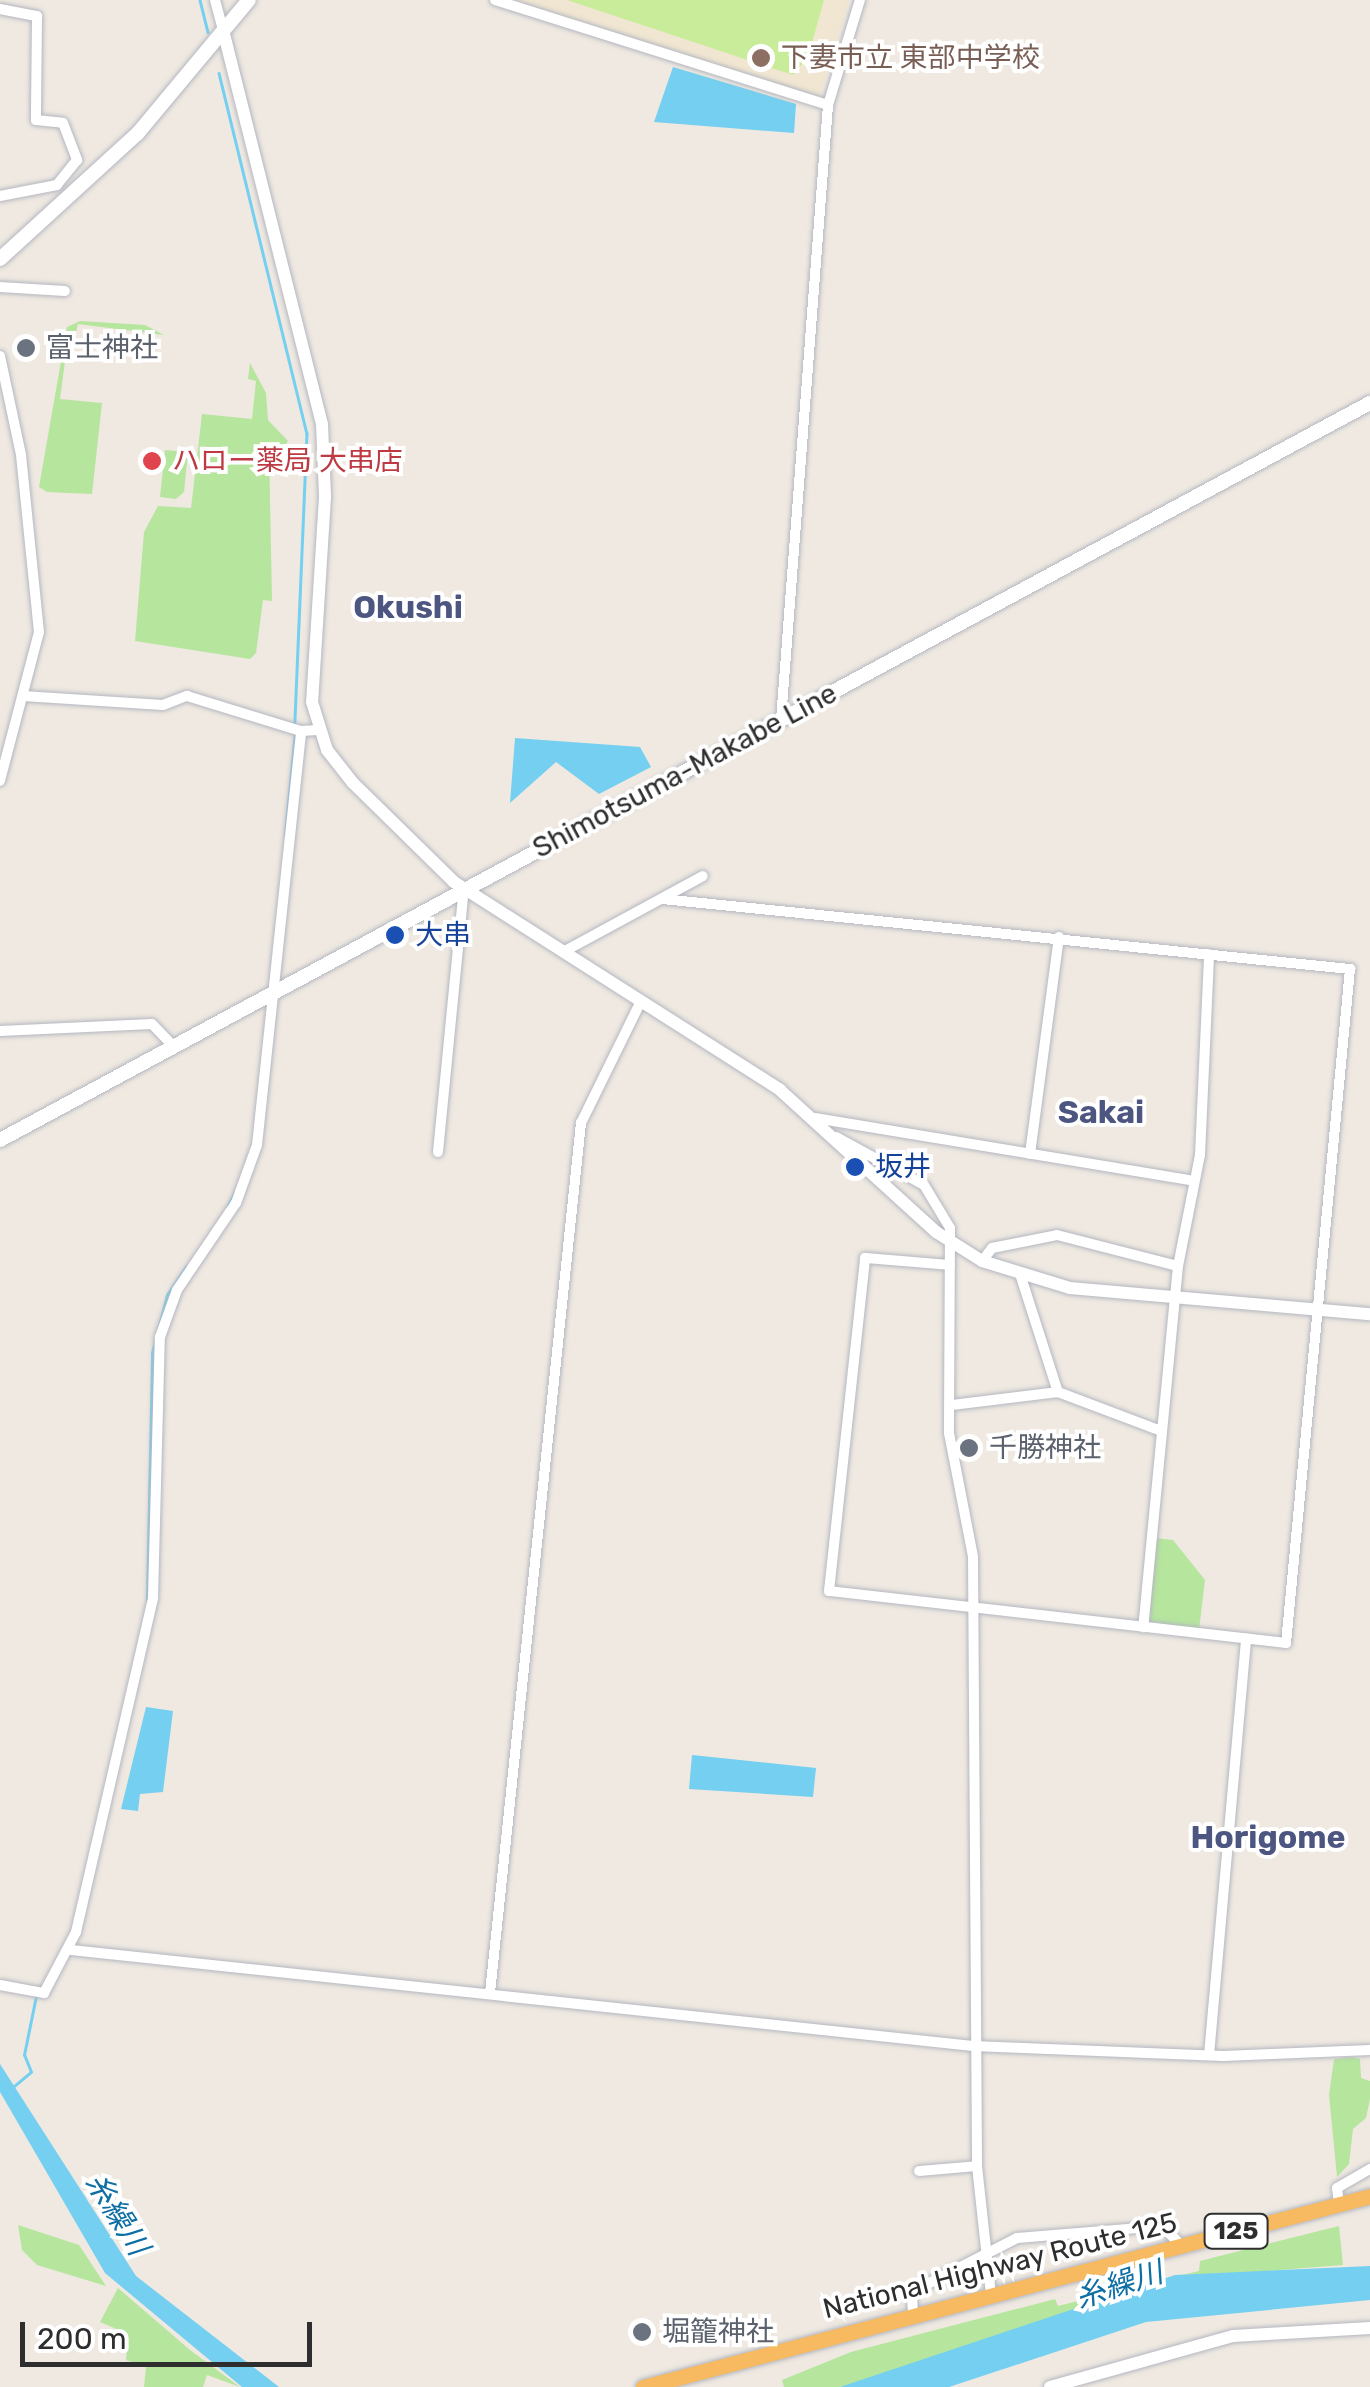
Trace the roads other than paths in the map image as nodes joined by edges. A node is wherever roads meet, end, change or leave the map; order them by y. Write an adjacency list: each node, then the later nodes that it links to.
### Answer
1 (215, 0): 6 (street)
2 (249, 0): 6 (main road)
3 (495, 0): 7 (street)
4 (860, 0): 7 (street)
5 (0, 10): 8 (street)
6 (224, 34): 9 (main road); 16 (street)
7 (828, 105): 15 (street)
8 (0, 196)
9 (0, 259)
10 (0, 286): 11 (street)
11 (65, 291)
12 (0, 356): 14 (street)
13 (1370, 403): 15 (main road, Shimotsuma-Makabe Line)
14 (23, 696): 17 (street); 18 (street)
15 (780, 720): 21 (main road, Shimotsuma-Makabe Line)
16 (318, 730): 17 (street); 21 (street)
17 (297, 731): 26 (street)
18 (6, 736): 19 (street)
19 (0, 781)
20 (703, 876): 22 (street)
21 (464, 890): 24 (street); 26 (main road, Shimotsuma-Makabe Line); 33 (street)
22 (662, 899): 23 (street); 24 (street)
23 (1059, 938): 25 (street); 34 (street)
24 (563, 952): 27 (street)
25 (1209, 954): 35 (street); 42 (street)
26 (277, 991): 29 (main road, Shimotsuma-Makabe Line); 50 (street)
27 (641, 1000): 30 (street); 52 (street)
28 (0, 1031): 29 (street)
29 (174, 1047): 32 (main road, Shimotsuma-Makabe Line)
30 (815, 1118): 31 (street); 34 (street)
31 (836, 1137): 36 (street); 36 (street)
32 (0, 1140)
33 (438, 1152)
34 (1030, 1154): 35 (street)
35 (1190, 1180): 39 (street)
36 (950, 1243): 37 (street); 38 (street)
37 (982, 1261): 39 (street); 40 (street)
38 (950, 1265): 45 (street); 47 (street)
39 (1178, 1266): 41 (street)
40 (1021, 1277): 41 (street); 44 (street)
41 (1177, 1296): 42 (street); 46 (street)
42 (1318, 1310): 43 (street); 49 (street)
43 (1370, 1314)
44 (1058, 1392): 45 (street); 46 (street)
45 (952, 1405): 47 (street)
46 (1161, 1431): 48 (street)
47 (972, 1606): 48 (street); 53 (street)
48 (1142, 1627): 49 (street)
49 (1246, 1639): 55 (street)
50 (71, 1950): 51 (street); 52 (street)
51 (0, 1985)
52 (490, 1993): 53 (street)
53 (975, 2045): 55 (street); 56 (street)
54 (1370, 2050): 55 (street)
55 (1208, 2056)
56 (977, 2166): 58 (street); 62 (street)
57 (1370, 2169): 60 (street)
58 (920, 2171)
59 (1370, 2196): 60 (highway, National Highway Route 125 / 125)
60 (1340, 2204): 61 (highway, National Highway Route 125 / 125)
61 (1181, 2245): 62 (street); 63 (highway, National Highway Route 125 / 125)
62 (984, 2253): 63 (street); 64 (street)
63 (991, 2294): 64 (highway, National Highway Route 125 / 125)
64 (913, 2314): 66 (highway, National Highway Route 125 / 125)
65 (1370, 2328): 67 (street)
66 (644, 2387)
67 (1050, 2387)

